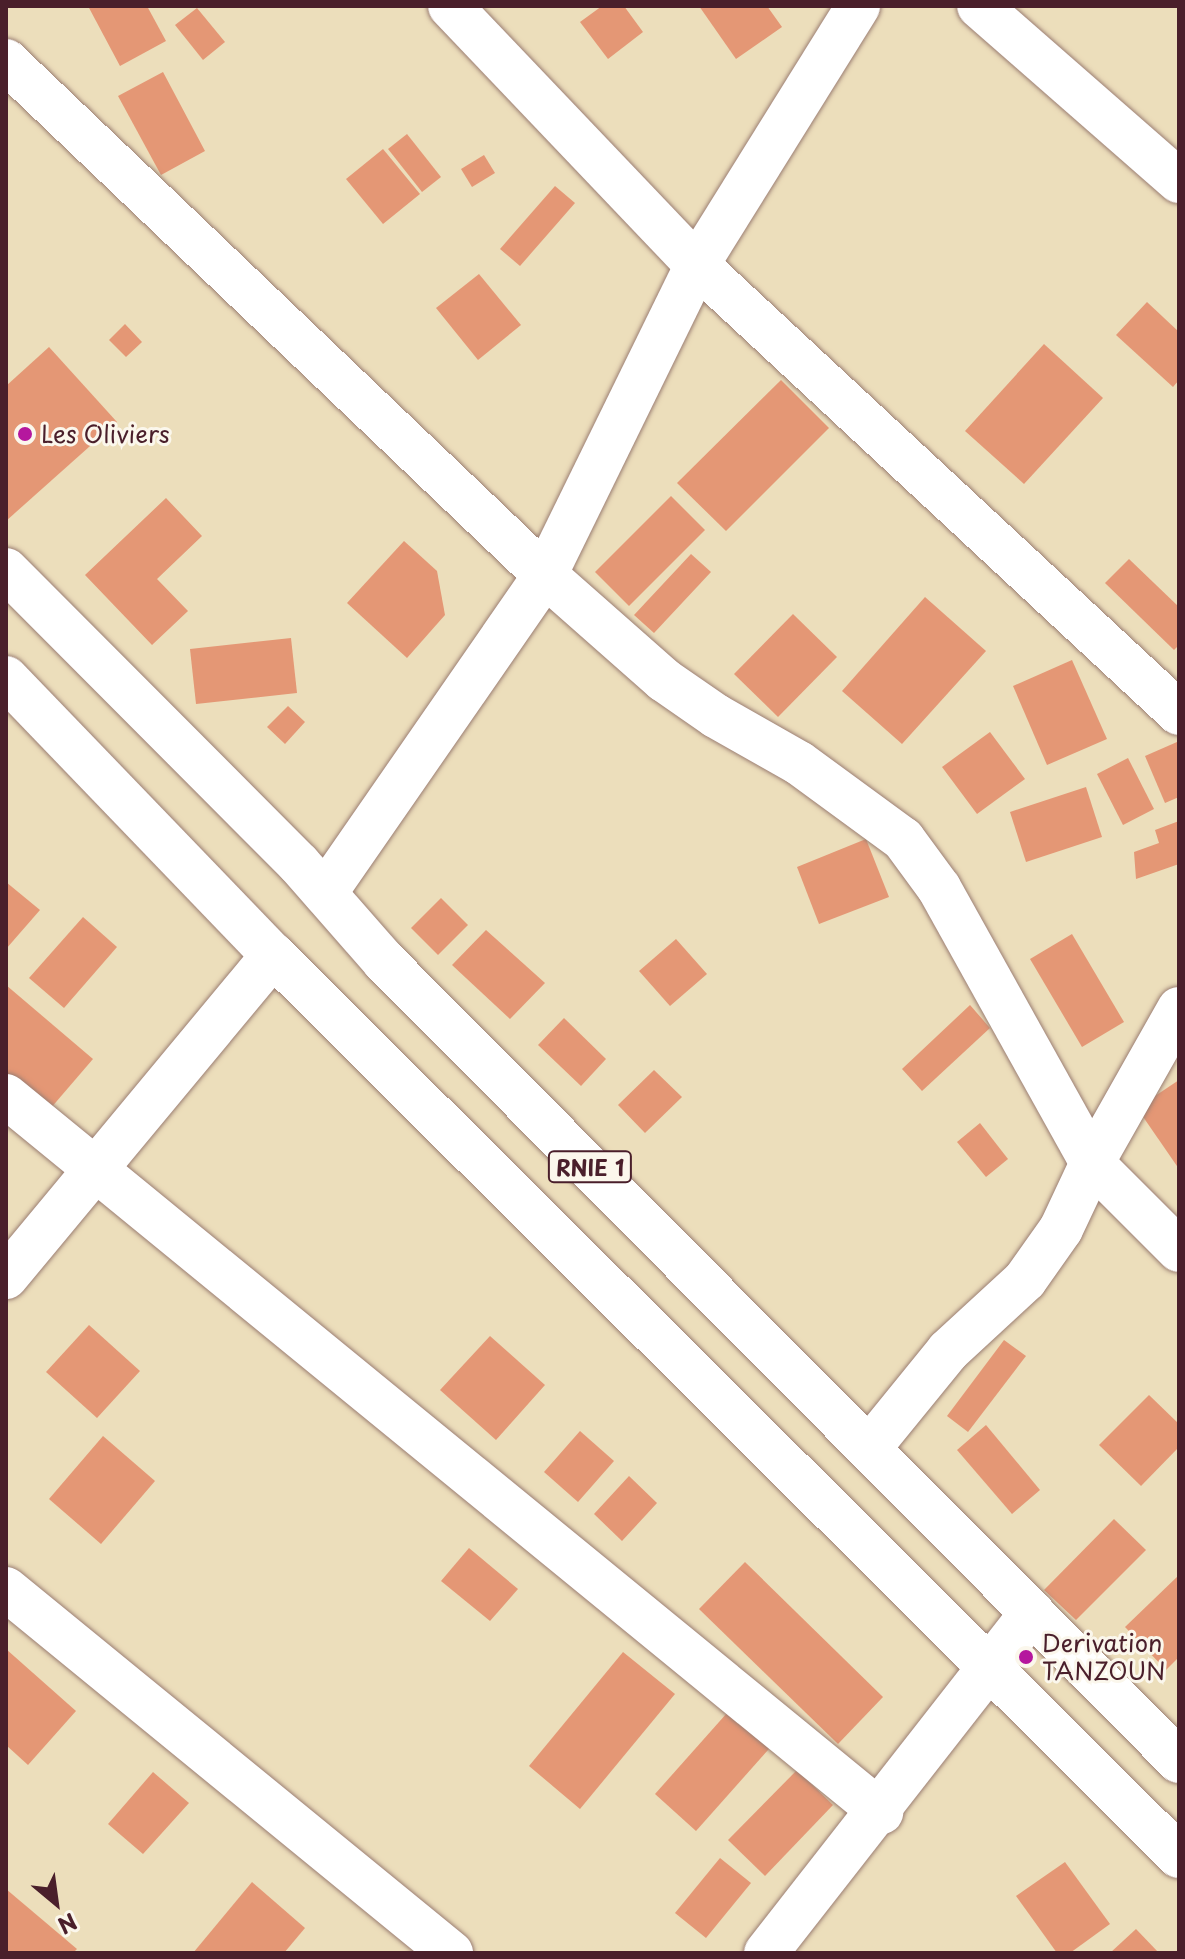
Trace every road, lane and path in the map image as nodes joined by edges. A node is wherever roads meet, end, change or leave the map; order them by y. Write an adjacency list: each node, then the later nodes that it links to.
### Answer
1 (450, 6): 6 (main road)
2 (858, 6): 6 (main road)
3 (979, 6): 5 (main road)
4 (6, 61): 8 (main road)
5 (1179, 181)
6 (697, 265): 8 (main road); 10 (main road)
7 (6, 570): 11 (main road, RNIE 1)
8 (545, 575): 11 (main road); 15 (main road)
9 (6, 678): 12 (main road, RNIE 1)
10 (1179, 713)
11 (325, 893): 19 (main road, RNIE 1)
12 (273, 955): 16 (main road); 22 (main road, RNIE 1)
13 (1179, 1009): 15 (main road)
14 (6, 1096): 16 (main road)
15 (1092, 1163): 17 (main road); 19 (main road)
16 (95, 1168): 18 (main road); 24 (main road)
17 (1179, 1250)
18 (6, 1277)
19 (870, 1447): 21 (main road, RNIE 1)
20 (6, 1589): 26 (main road)
21 (1032, 1613): 22 (main road); 23 (main road, RNIE 1)
22 (990, 1670): 24 (main road); 25 (main road, RNIE 1)
23 (1179, 1761)
24 (881, 1812): 27 (main road)
25 (1179, 1856)
26 (451, 1953)
27 (766, 1953)

